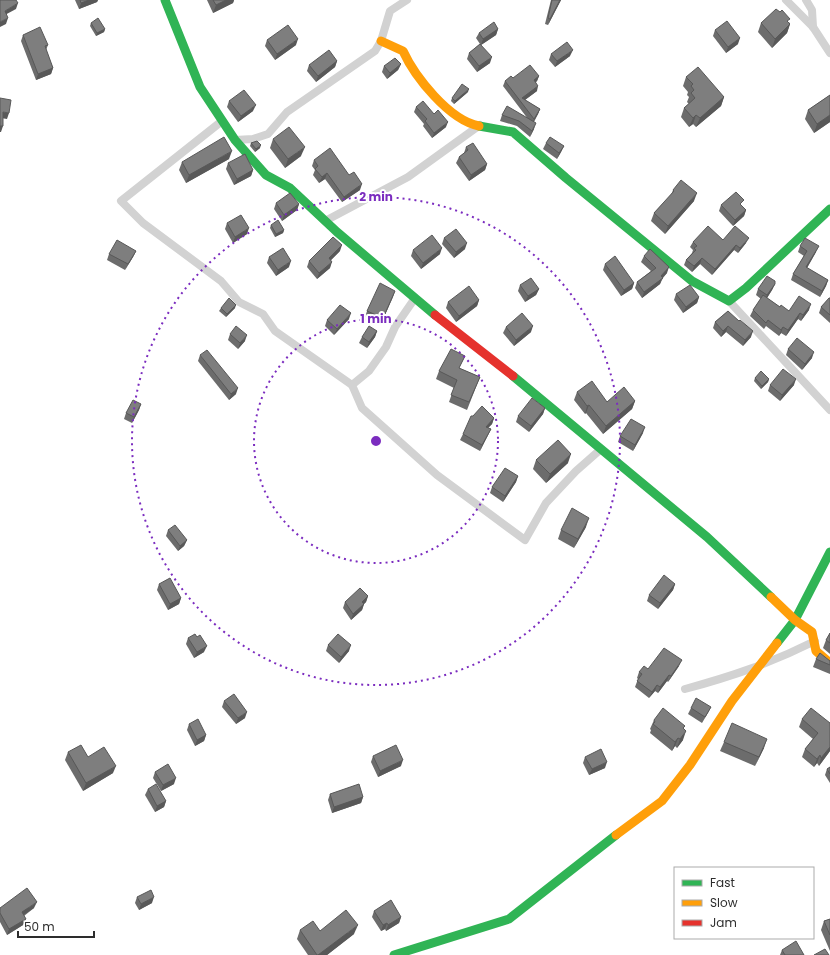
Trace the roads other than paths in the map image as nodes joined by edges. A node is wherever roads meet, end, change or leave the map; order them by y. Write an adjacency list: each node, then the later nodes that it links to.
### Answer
1 (165, 0): 8 (street)
2 (407, 0): 6 (street)
3 (786, 0): 5 (street)
4 (806, 0): 5 (street)
5 (813, 27): 7 (street)
6 (381, 41): 9 (street); 10 (street)
7 (830, 53)
8 (222, 121): 10 (street); 15 (street)
9 (480, 125): 12 (street); 14 (street)
10 (235, 140): 12 (street)
11 (830, 209): 14 (street)
12 (325, 221): 13 (street)
13 (415, 298): 15 (street); 17 (street)
14 (729, 301): 16 (street)
15 (352, 384): 17 (street)
16 (830, 410)
17 (601, 449): 19 (street)
18 (830, 552): 19 (street)
19 (795, 620): 20 (street); 22 (street)
20 (815, 641): 21 (street); 22 (street)
21 (830, 663)
22 (759, 666): 23 (street); 24 (street)
23 (685, 688)
24 (394, 955)

